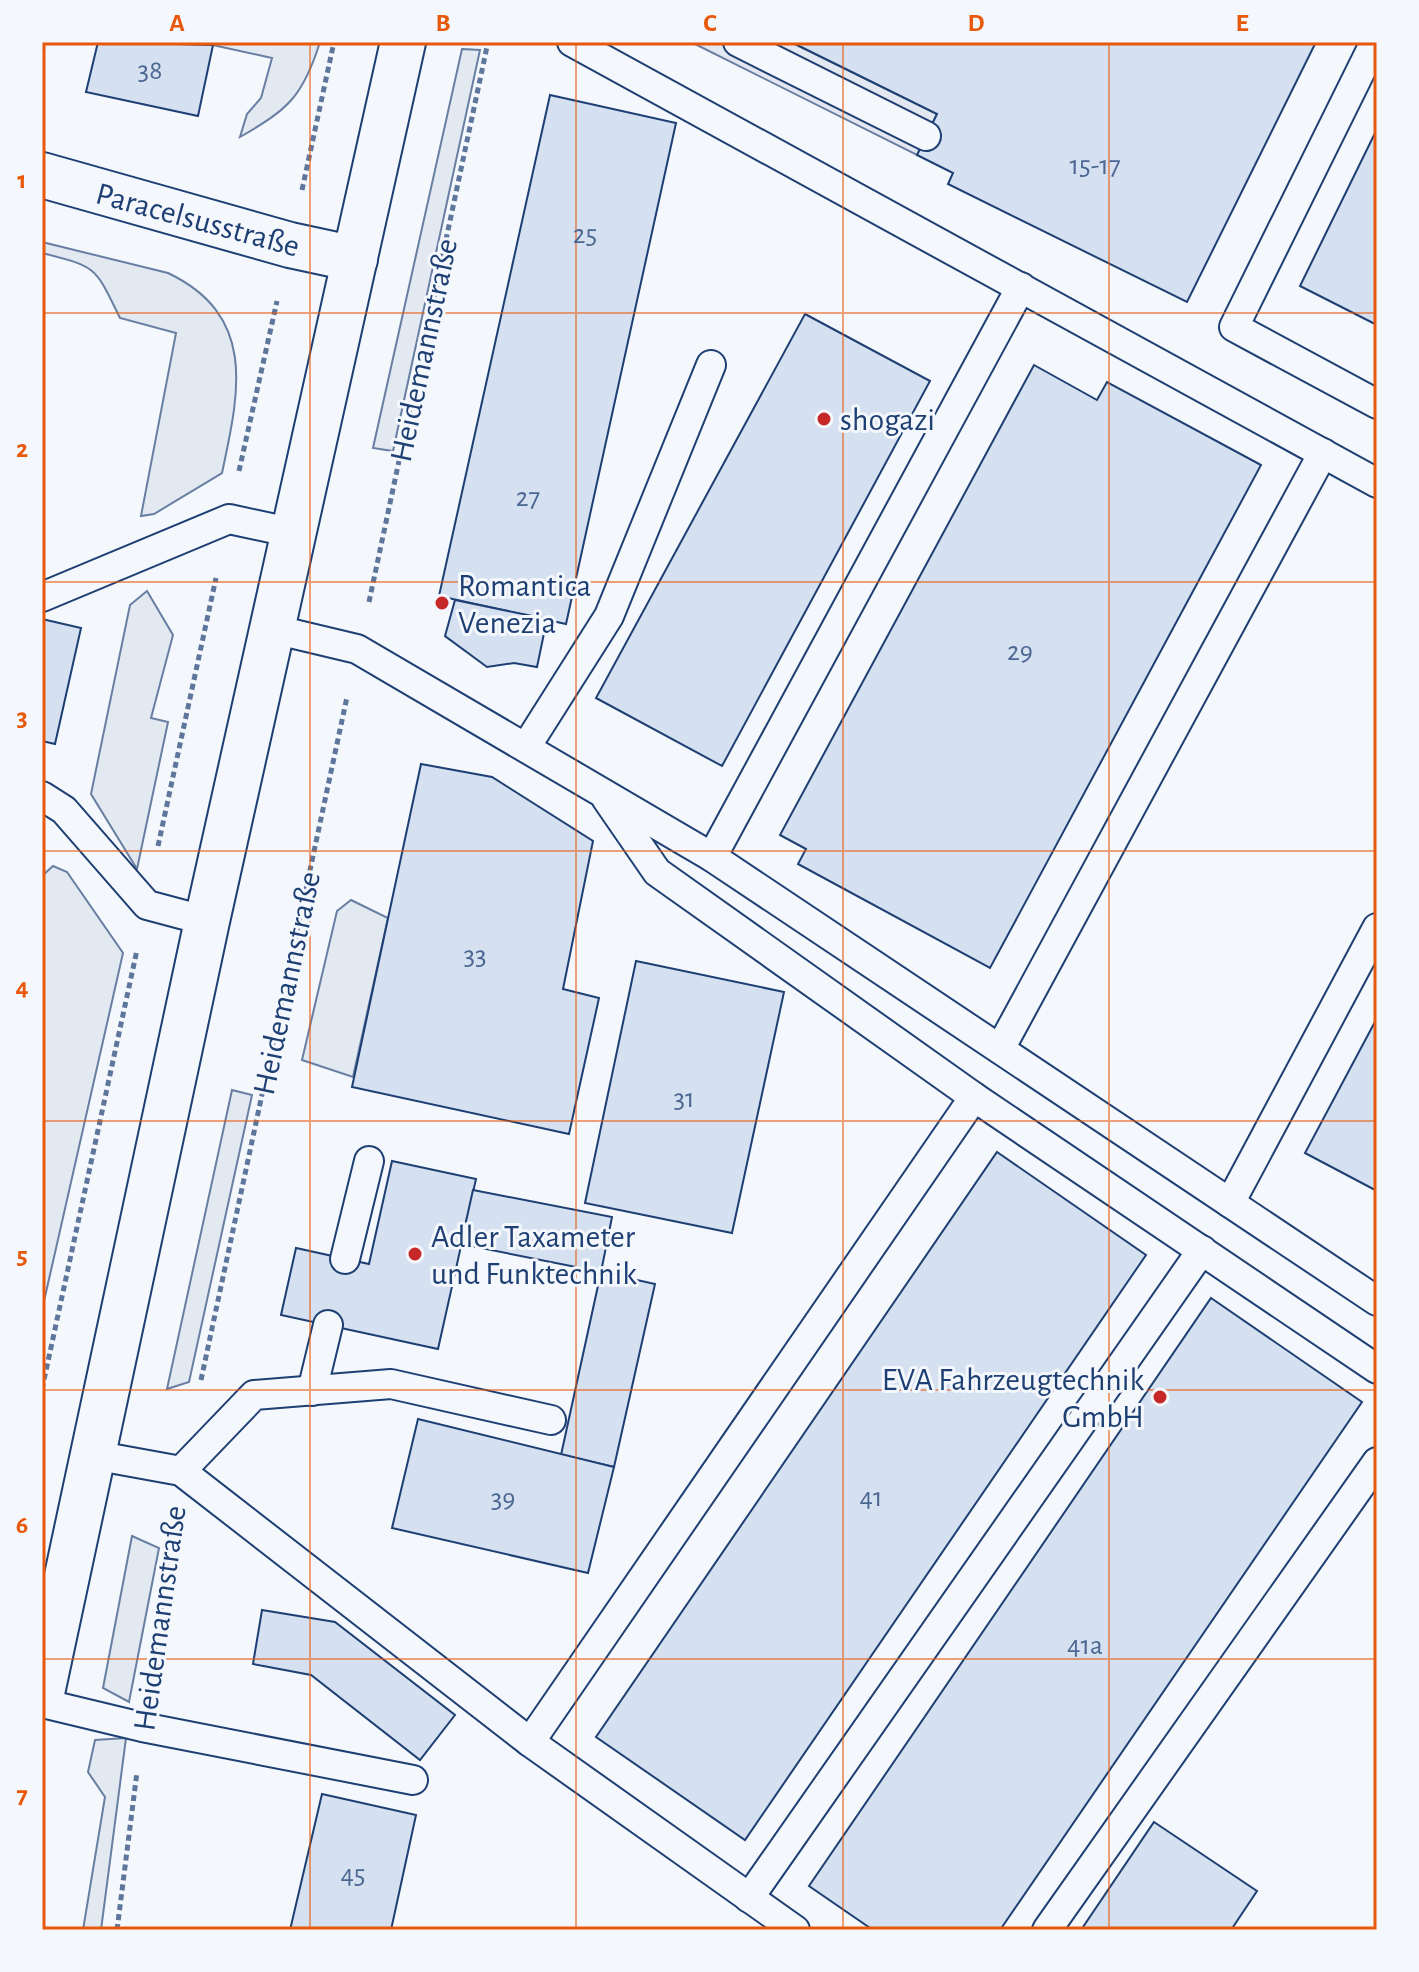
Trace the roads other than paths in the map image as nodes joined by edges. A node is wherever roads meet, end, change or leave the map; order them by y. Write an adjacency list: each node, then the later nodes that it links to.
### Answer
1 (403, 42): 7 (main road)
2 (572, 42): 8 (lane)
3 (738, 42): 5 (lane)
4 (1375, 42): 10 (lane)
5 (926, 136)
6 (42, 175): 7 (main road, Paracelsusstraße)
7 (355, 259): 13 (main road)
8 (1021, 287): 11 (lane); 19 (lane)
9 (711, 365): 16 (lane)
10 (1377, 404)
11 (1323, 453): 12 (lane); 22 (lane)
12 (1377, 483)
13 (294, 533): 14 (lane); 15 (main road)
14 (42, 597)
15 (273, 629): 16 (lane); 20 (main road)
16 (526, 747): 17 (lane)
17 (601, 791): 19 (lane); 23 (lane)
18 (42, 796): 20 (lane)
19 (712, 857): 22 (lane)
20 (207, 921): 33 (main road)
21 (1377, 928): 25 (lane)
22 (1000, 1049): 25 (lane)
23 (974, 1097): 26 (lane); 38 (lane)
24 (369, 1161): 27 (lane)
25 (1230, 1203): 28 (lane)
26 (1202, 1250): 30 (lane); 40 (lane)
27 (345, 1259)
28 (1377, 1301)
29 (328, 1325): 31 (lane)
30 (1377, 1369)
31 (312, 1391): 32 (lane); 35 (lane)
32 (551, 1420)
33 (93, 1455): 35 (lane); 36 (main road)
34 (1377, 1462): 42 (lane)
35 (181, 1471): 38 (lane)
36 (42, 1693)
37 (42, 1703): 39 (lane)
38 (530, 1742): 40 (lane)
39 (413, 1780)
40 (749, 1898): 41 (lane)
41 (795, 1930)
42 (1047, 1930)

